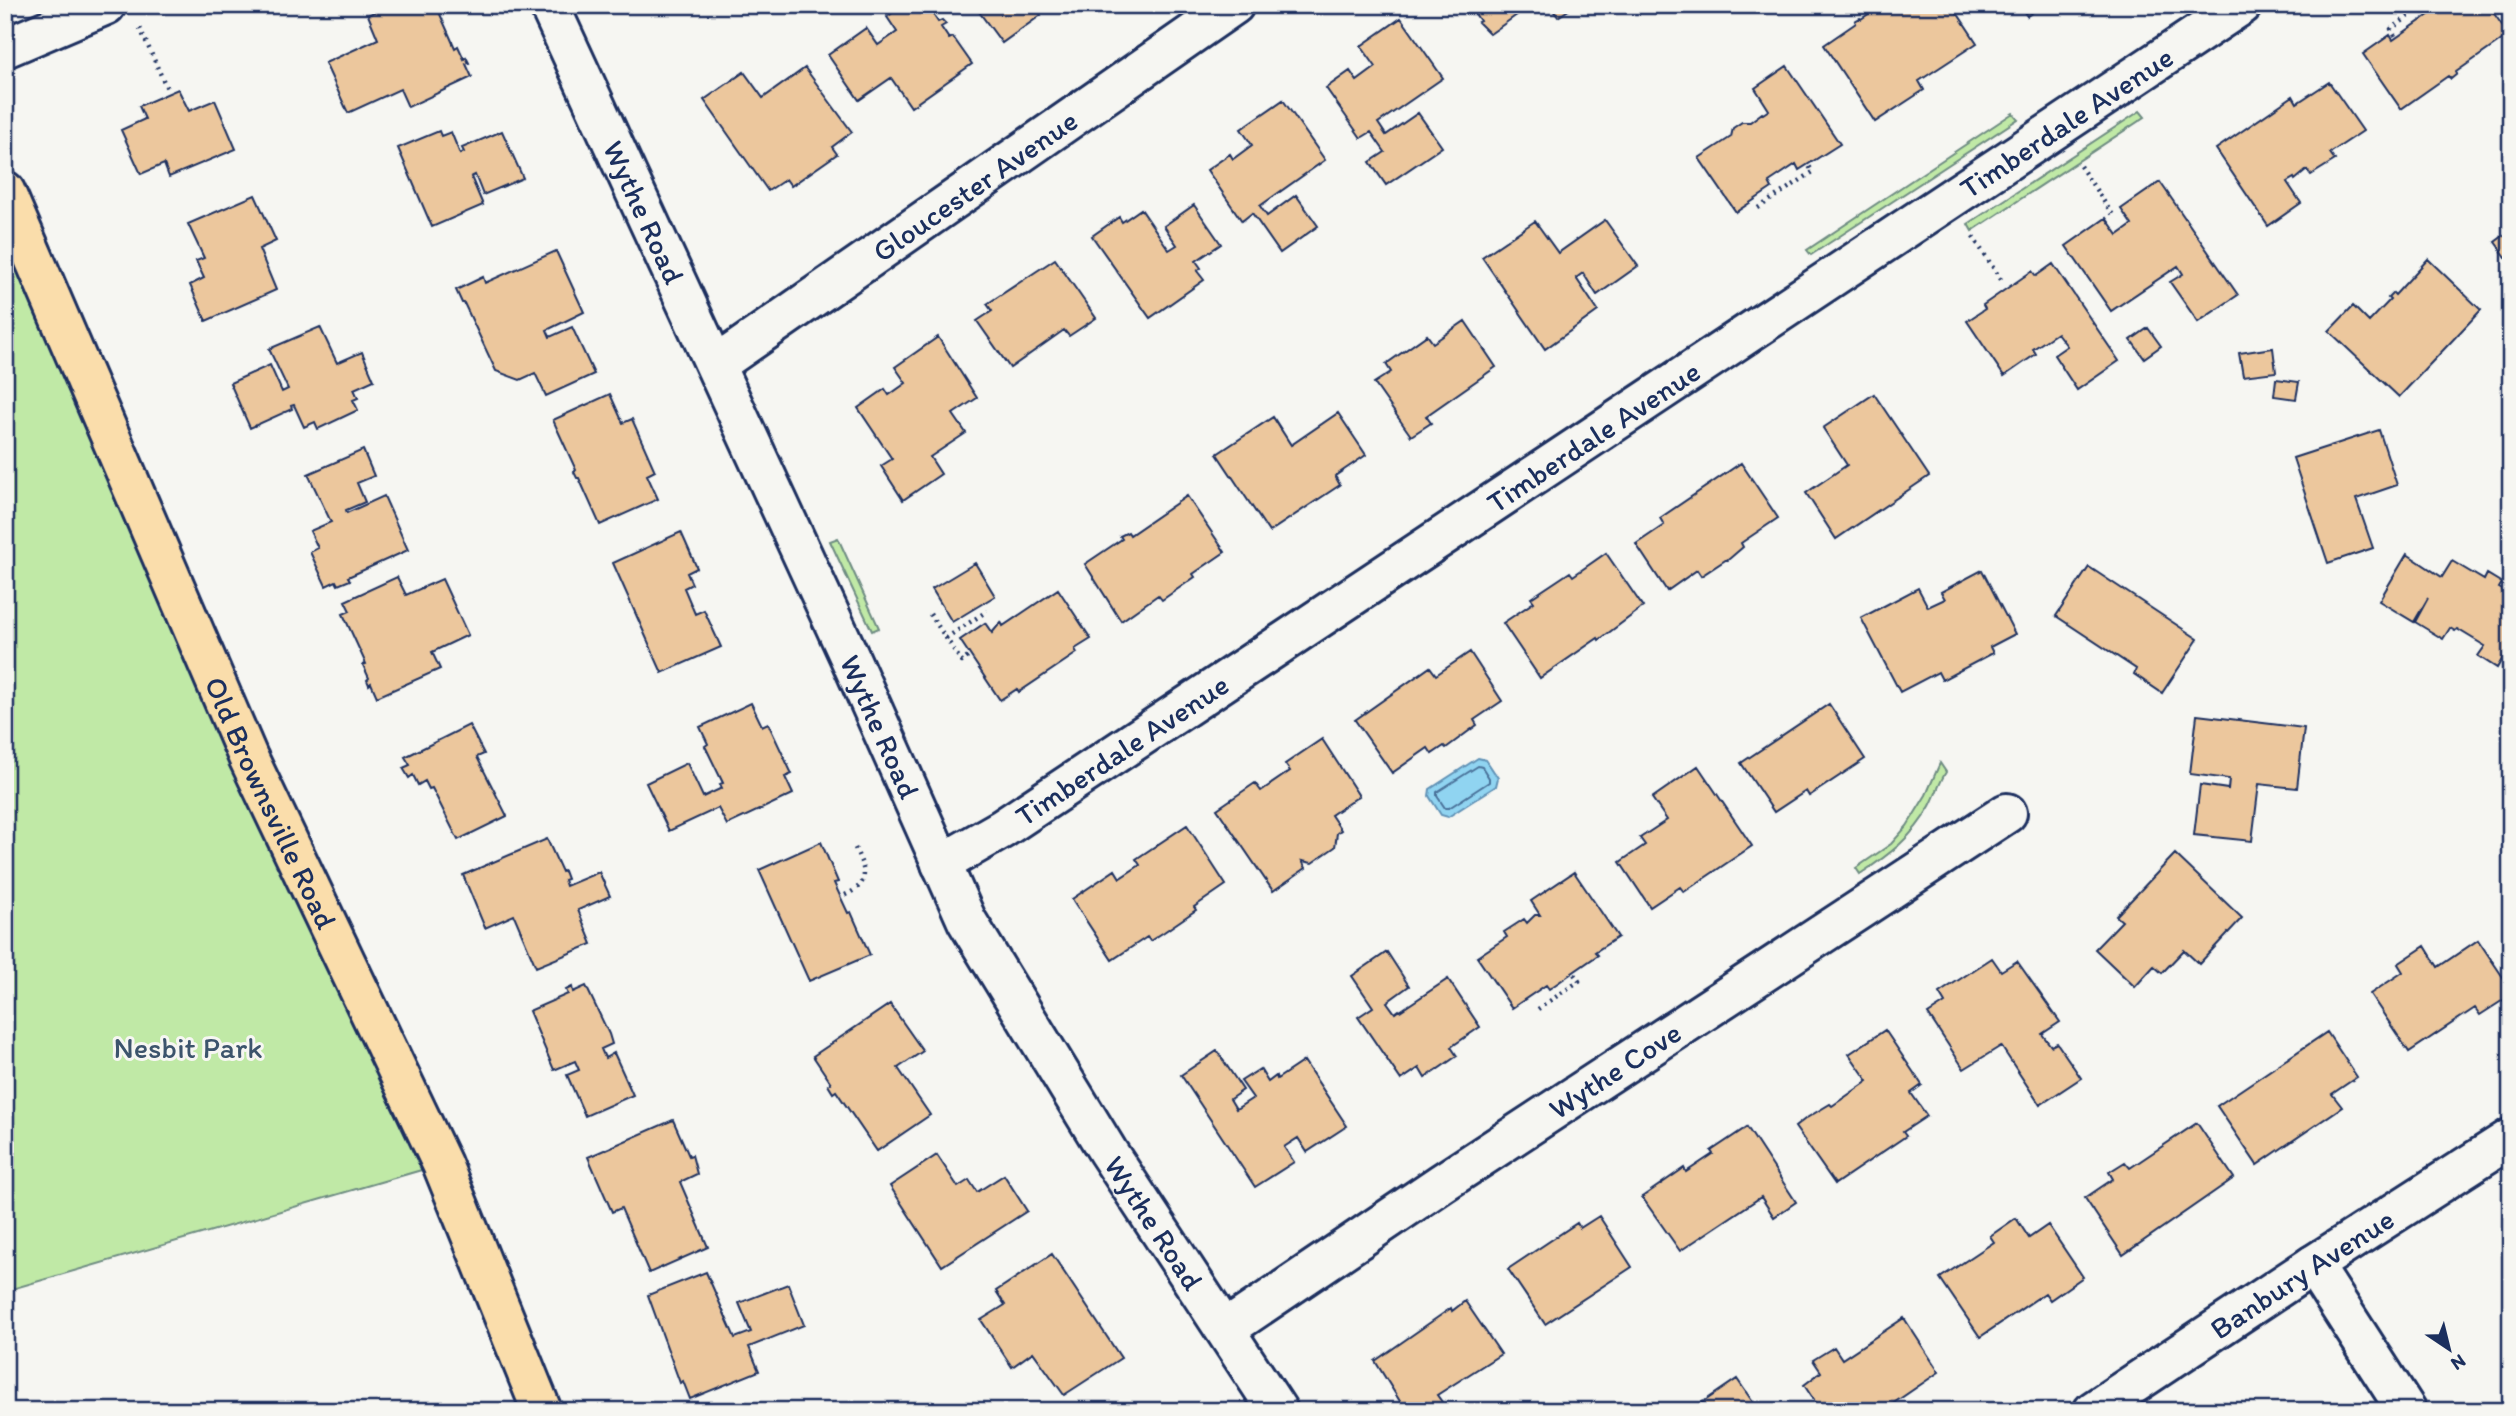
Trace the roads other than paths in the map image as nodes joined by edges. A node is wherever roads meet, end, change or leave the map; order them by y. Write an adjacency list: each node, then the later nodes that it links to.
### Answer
1 (106, 5): 5 (street)
2 (549, 5): 7 (street, Wythe Road)
3 (1234, 5): 7 (street, Gloucester Avenue)
4 (2242, 5): 9 (street, Timberdale Avenue)
5 (5, 48)
6 (5, 191): 13 (main road, Old Brownsville Road)
7 (716, 365): 9 (street, Wythe Road)
8 (2007, 813): 12 (street, Wythe Cove)
9 (942, 864): 12 (street, Wythe Road)
10 (2511, 1138): 11 (street, Banbury Avenue)
11 (2313, 1265): 15 (street, Banbury Avenue); 16 (street)
12 (1226, 1329): 14 (street, Wythe Road)
13 (542, 1411)
14 (1278, 1411)
15 (2093, 1411)
16 (2407, 1411)

